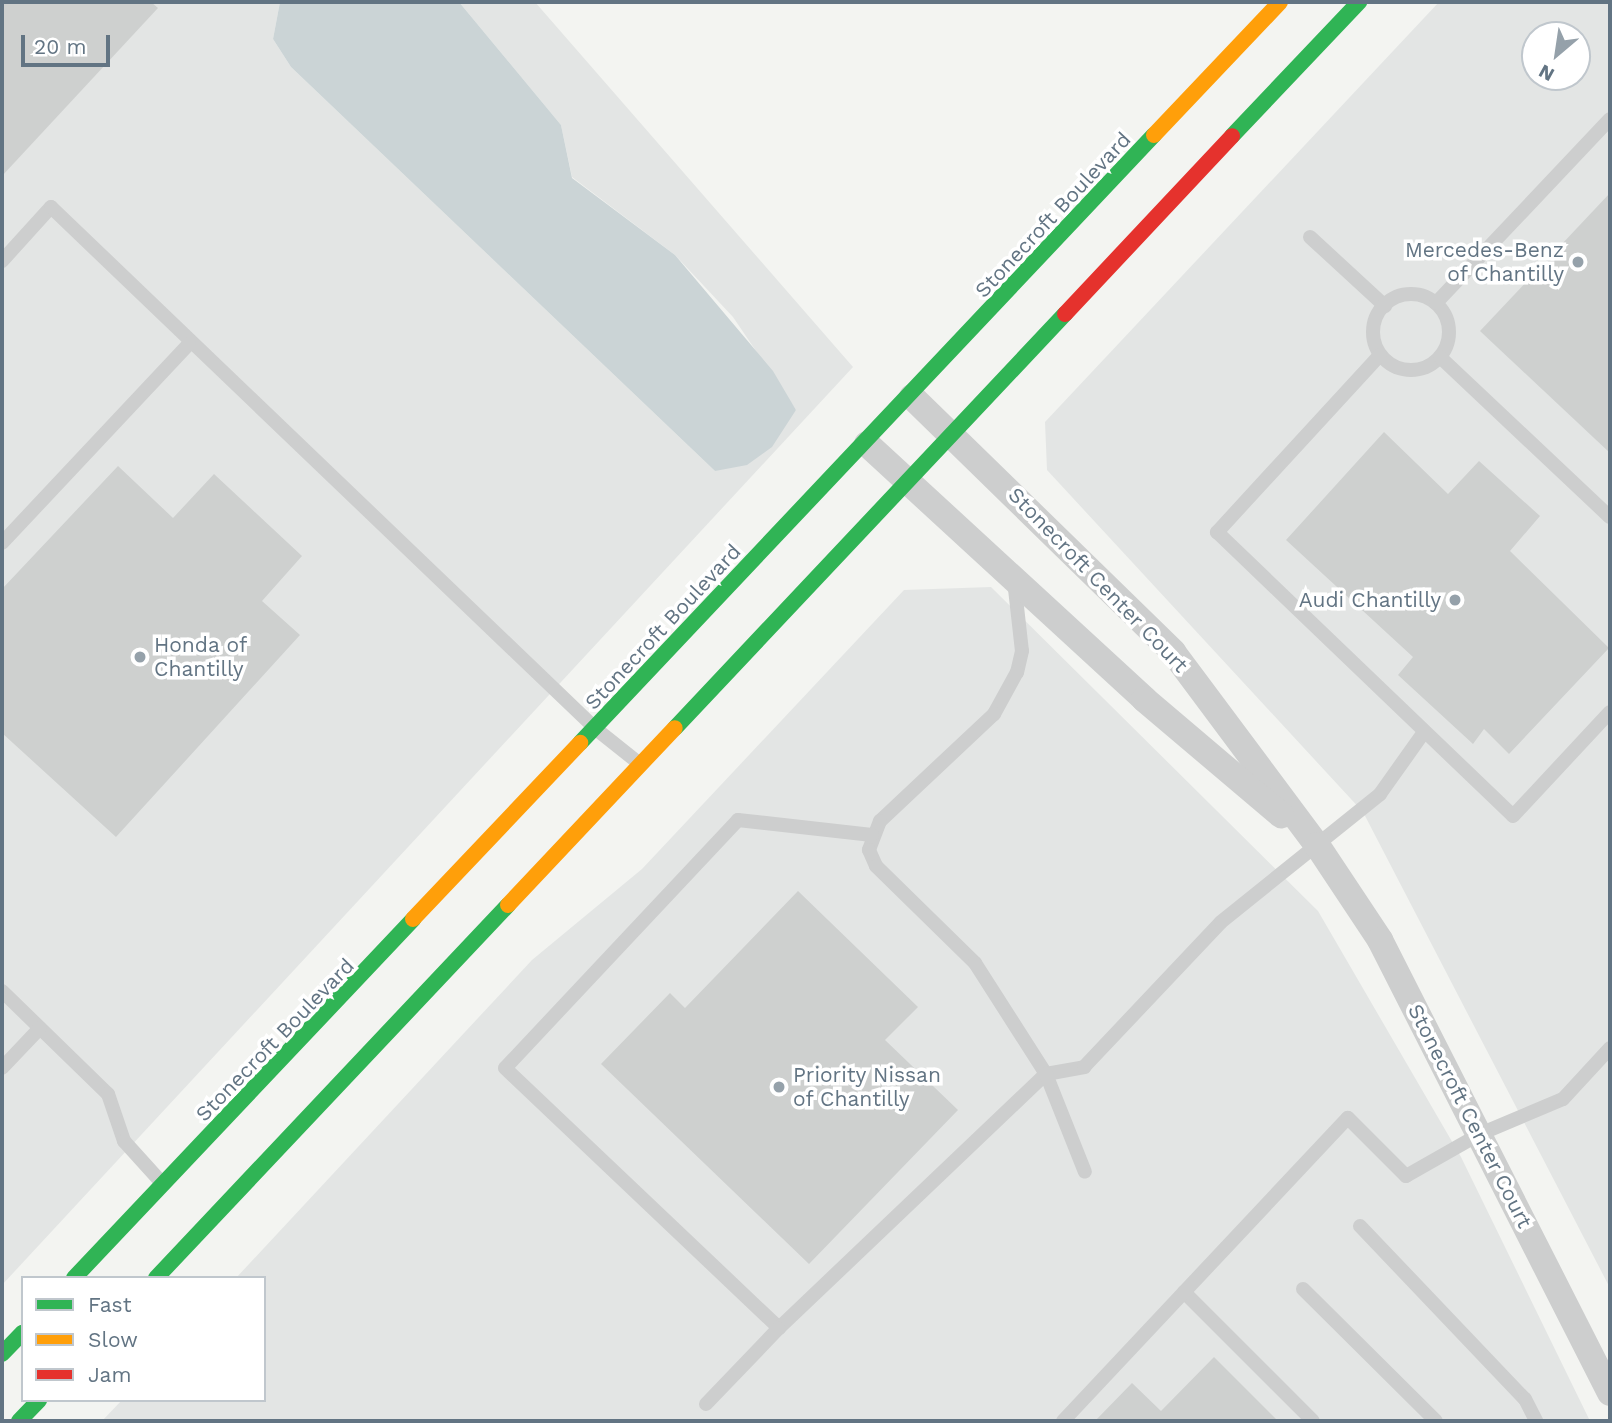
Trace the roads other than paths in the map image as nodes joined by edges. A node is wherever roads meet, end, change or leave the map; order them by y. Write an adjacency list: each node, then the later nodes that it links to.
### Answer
1 (1280, 2): 11 (main road, Stonecroft Boulevard)
2 (1359, 2): 12 (main road)
3 (1610, 119): 6 (lane)
4 (1310, 237): 7 (lane)
5 (2, 261): 8 (lane)
6 (1436, 303): 7 (lane); 10 (lane)
7 (1385, 306): 9 (lane)
8 (189, 344): 16 (lane); 19 (lane)
9 (1380, 355): 10 (lane); 20 (lane)
10 (1440, 357): 15 (lane)
11 (912, 397): 12 (street, Stonecroft Center Court); 13 (main road, Stonecroft Boulevard)
12 (953, 435): 14 (main road); 23 (street, Stonecroft Center Court)
13 (867, 444): 14 (street, Stonecroft Center Court); 19 (main road, Stonecroft Boulevard)
14 (909, 481): 17 (street, Stonecroft Center Court); 21 (main road)
15 (1610, 517)
16 (2, 543)
17 (1014, 576): 22 (lane); 23 (street, Stonecroft Center Court)
18 (1610, 712): 20 (lane)
19 (596, 729): 21 (lane); 31 (main road, Stonecroft Boulevard)
20 (1424, 732): 23 (lane)
21 (641, 765): 34 (main road)
22 (872, 835): 28 (lane); 37 (lane)
23 (1317, 845): 28 (lane); 29 (street, Stonecroft Center Court)
24 (2, 991): 25 (lane)
25 (40, 1028): 27 (lane); 31 (lane)
26 (1610, 1048): 29 (lane)
27 (2, 1068)
28 (1046, 1074): 30 (lane); 37 (lane)
29 (1480, 1134): 36 (lane); 40 (street, Stonecroft Center Court)
30 (1085, 1172)
31 (165, 1185): 33 (main road, Stonecroft Boulevard)
32 (1360, 1226): 47 (lane)
33 (76, 1276)
34 (158, 1276)
35 (1303, 1289): 46 (lane)
36 (1184, 1292): 44 (lane); 45 (lane)
37 (779, 1328): 42 (lane)
38 (21, 1334): 39 (main road)
39 (2, 1354)
40 (1610, 1393)
41 (37, 1402): 43 (main road)
42 (706, 1404)
43 (19, 1421)
44 (1063, 1421)
45 (1313, 1421)
46 (1436, 1421)
47 (1536, 1421)

